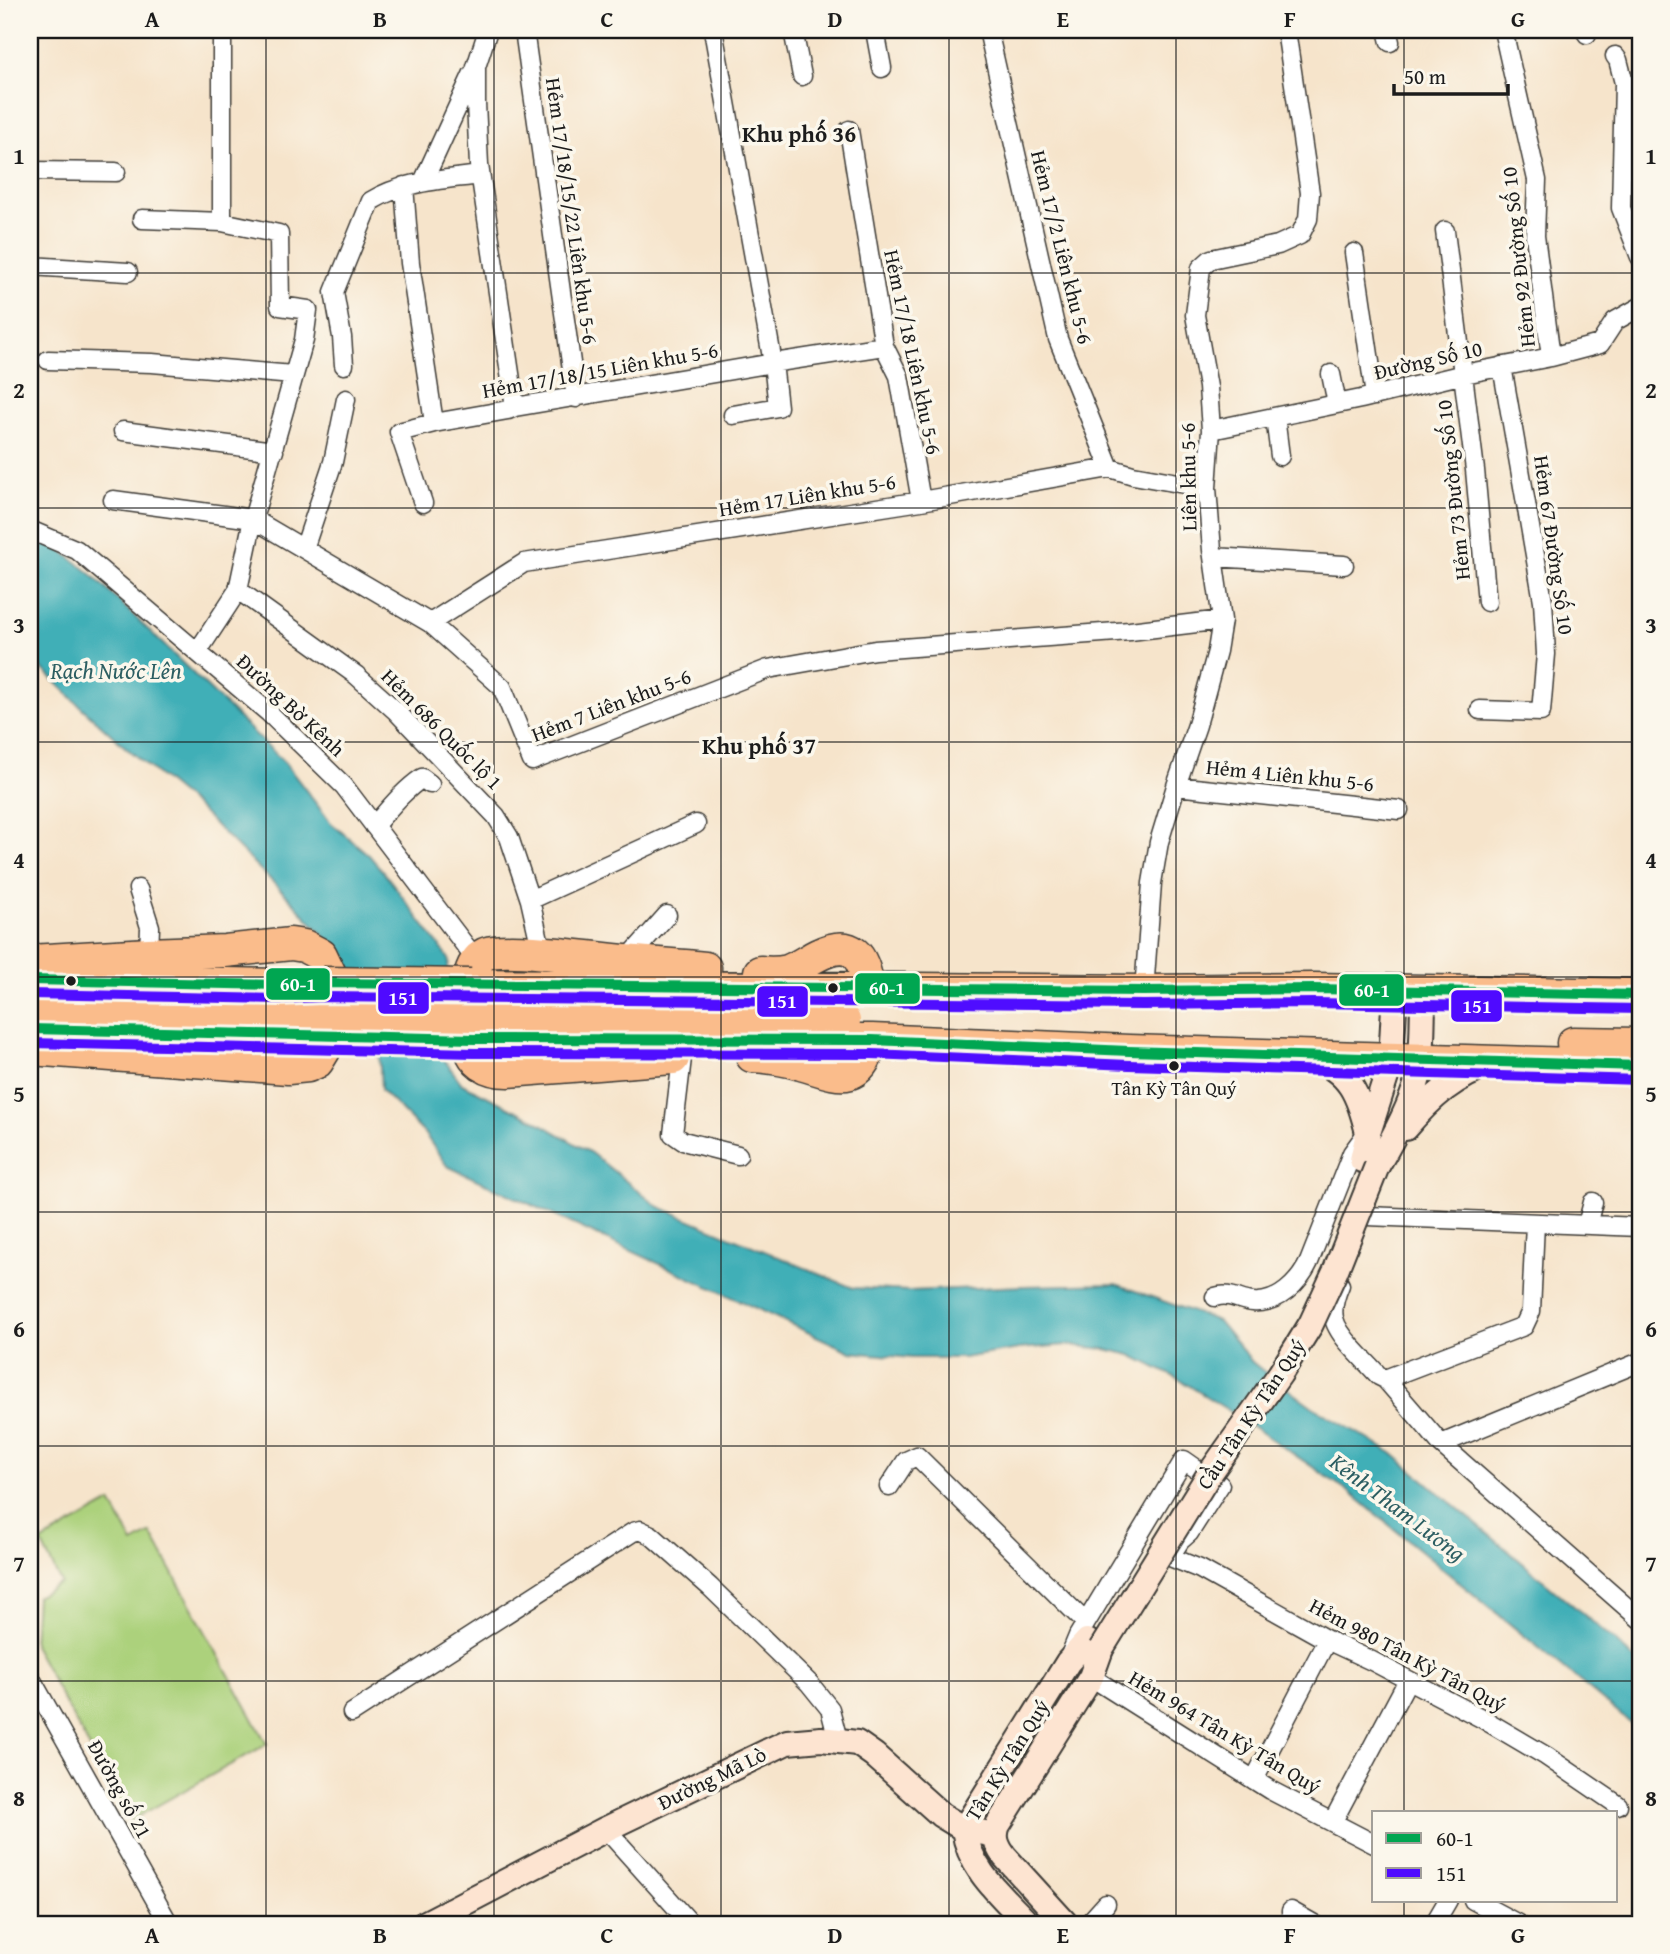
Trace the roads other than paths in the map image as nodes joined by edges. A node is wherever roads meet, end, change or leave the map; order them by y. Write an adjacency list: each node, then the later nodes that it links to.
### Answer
1 (222, 30): 21 (street)
2 (488, 30): 11 (street)
3 (524, 30): 40 (street, Hẻm 17/18/15/22 Liên khu 5-6)
4 (713, 30): 33 (street)
5 (793, 30): 13 (street)
6 (875, 30): 12 (street)
7 (988, 30): 51 (street, Hẻm 17/2 Liên khu 5-6)
8 (1286, 30): 47 (street, Liên khu 5-6)
9 (1503, 30): 31 (street, Hẻm 92 Đường Số 10)
10 (1615, 56): 24 (street)
11 (476, 66): 17 (street); 18 (street)
12 (882, 68)
13 (802, 76)
14 (849, 130): 30 (street, Hẻm 17/18 Liên khu 5-6)
15 (30, 171): 16 (street)
16 (116, 172)
17 (480, 175): 18 (street); 43 (street)
18 (423, 182): 19 (street)
19 (404, 186): 27 (street); 46 (street)
20 (142, 219): 21 (street)
21 (222, 222): 29 (street)
22 (1445, 231): 38 (street, Hẻm 73 Đường Số 10)
23 (1354, 253): 39 (street)
24 (1640, 257)
25 (30, 267): 26 (street)
26 (128, 272)
27 (334, 292): 29 (street); 34 (street)
28 (1640, 307): 31 (street, Đường Số 10)
29 (309, 310): 36 (street)
30 (884, 346): 33 (street, Hẻm 17/18/15 Liên khu 5-6); 54 (street, Hẻm 17/18 Liên khu 5-6)
31 (1551, 357): 35 (street, Đường Số 10)
32 (48, 360): 36 (street)
33 (772, 363): 40 (street, Hẻm 17/18/15 Liên khu 5-6); 44 (street)
34 (344, 365)
35 (1502, 366): 38 (street, Đường Số 10); 66 (street, Hẻm 67 Đường Số 10)
36 (293, 374): 49 (street)
37 (1331, 374): 42 (street)
38 (1464, 374): 39 (street, Đường Số 10); 62 (street, Hẻm 73 Đường Số 10)
39 (1375, 396): 42 (street, Đường Số 10)
40 (576, 398): 43 (street, Hẻm 17/18/15 Liên khu 5-6)
41 (346, 399): 58 (street)
42 (1337, 404): 45 (street, Đường Số 10)
43 (515, 407): 46 (street, Hẻm 17/18/15 Liên khu 5-6)
44 (733, 415)
45 (1275, 417): 47 (street, Đường Số 10); 50 (street)
46 (434, 423): 55 (street, Hẻm 17/18/15 Liên khu 5-6)
47 (1211, 430): 52 (street, Liên khu 5-6)
48 (123, 431): 49 (street)
49 (274, 451): 56 (street)
50 (1280, 456)
51 (1110, 468): 52 (street, Hẻm 17 Liên khu 5-6); 54 (street, Hẻm 17 Liên khu 5-6)
52 (1207, 488): 59 (street, Liên khu 5-6)
53 (113, 500): 56 (street, Hẻm 7 Liên khu 5-6)
54 (921, 500): 64 (street, Hẻm 17 Liên khu 5-6)
55 (423, 503)
56 (253, 519): 58 (street, Hẻm 7 Liên khu 5-6); 61 (street)
57 (30, 530): 65 (street, Đường Bờ Kênh)
58 (304, 550): 64 (street, Hẻm 7 Liên khu 5-6)
59 (1213, 557): 60 (street); 63 (street, Liên khu 5-6)
60 (1344, 565)
61 (238, 590): 65 (street); 73 (street, Hẻm 686 Quốc lộ 1)
62 (1487, 602)
63 (1222, 620): 64 (street, Hẻm 7 Liên khu 5-6); 68 (street, Liên khu 5-6)
64 (430, 623)
65 (198, 651): 71 (street, Đường Bờ Kênh)
66 (1480, 710)
67 (430, 784): 71 (street)
68 (1176, 786): 69 (street, Hẻm 4 Liên khu 5-6); 83 (street, Liên khu 5-6)
69 (1399, 810)
70 (696, 824): 73 (street)
71 (374, 826): 78 (street, Đường Bờ Kênh)
72 (138, 889): 76 (street)
73 (530, 900): 75 (street, Hẻm 686 Quốc lộ 1)
74 (667, 915): 79 (street)
75 (542, 953): 78 (highway); 79 (highway)
76 (149, 954): 77 (highway); 92 (highway)
77 (30, 961)
78 (477, 961): 94 (highway)
79 (626, 961): 84 (highway)
80 (30, 979): 84 (highway, bridge)
81 (30, 993): 84 (highway)
82 (1640, 995): 83 (highway)
83 (1144, 998): 84 (highway); 85 (highway)
84 (852, 1004): 87 (highway, bridge); 91 (highway)
85 (1408, 1007): 86 (highway); 93 (main road)
86 (1640, 1010)
87 (30, 1014)
88 (30, 1029): 89 (highway)
89 (872, 1040): 91 (highway); 94 (highway)
90 (1640, 1044): 93 (highway)
91 (1290, 1048): 93 (highway); 97 (main road)
92 (30, 1049)
93 (1406, 1051): 95 (highway); 97 (main road); 98 (main road)
94 (682, 1058): 99 (street)
95 (1495, 1063): 96 (highway); 98 (main road)
96 (1640, 1066)
97 (1367, 1133): 100 (main road); 106 (street)
98 (1390, 1144): 100 (main road); 102 (street)
99 (738, 1155)
100 (1369, 1163): 113 (main road, Cầu Tân Kỳ Tân Quý)
101 (1593, 1202): 104 (street)
102 (1367, 1216): 103 (street); 108 (street)
103 (1535, 1223): 104 (street); 108 (street)
104 (1587, 1225): 105 (street)
105 (1640, 1227)
106 (1215, 1297)
107 (1640, 1362): 109 (street)
108 (1382, 1378): 109 (street)
109 (1441, 1444): 112 (street)
110 (889, 1487): 113 (street)
111 (1170, 1557): 113 (street, Tân Kỳ Tân Quý); 114 (street, Hẻm 980 Tân Kỳ Tân Quý); 116 (street, Tân Kỳ Tân Quý)
112 (1640, 1619)
113 (1091, 1638): 116 (main road, Tân Kỳ Tân Quý); 124 (main road, Tân Kỳ Tân Quý)
114 (1327, 1640): 117 (street, Hẻm 980 Tân Kỳ Tân Quý); 120 (street)
115 (30, 1677): 132 (street, Đường số 21)
116 (1091, 1677): 120 (street, Hẻm 964 Tân Kỳ Tân Quý); 125 (main road, Tân Kỳ Tân Quý)
117 (1408, 1680): 121 (street, Hẻm 980 Tân Kỳ Tân Quý); 122 (street)
118 (352, 1713): 119 (street)
119 (838, 1740): 123 (main road, Đường Mã Lò); 124 (main road, Đường Mã Lò)
120 (1254, 1780): 122 (street, Hẻm 964 Tân Kỳ Tân Quý)
121 (1618, 1805)
122 (1333, 1821): 126 (street, Hẻm 964 Tân Kỳ Tân Quý)
123 (606, 1829): 131 (main road, Đường Mã Lò); 133 (street)
124 (964, 1829): 125 (main road, Đường Mã Lò); 134 (main road, Tân Kỳ Tân Quý)
125 (995, 1835): 135 (main road, Tân Kỳ Tân Quý)
126 (1372, 1843)
127 (1447, 1902): 138 (street)
128 (1477, 1902): 139 (street)
129 (1106, 1904): 136 (street)
130 (1291, 1911): 137 (street)
131 (439, 1921)
132 (169, 1924)
133 (691, 1924)
134 (1028, 1924)
135 (1066, 1924)
136 (1088, 1924)
137 (1314, 1924)
138 (1434, 1924)
139 (1518, 1924)

